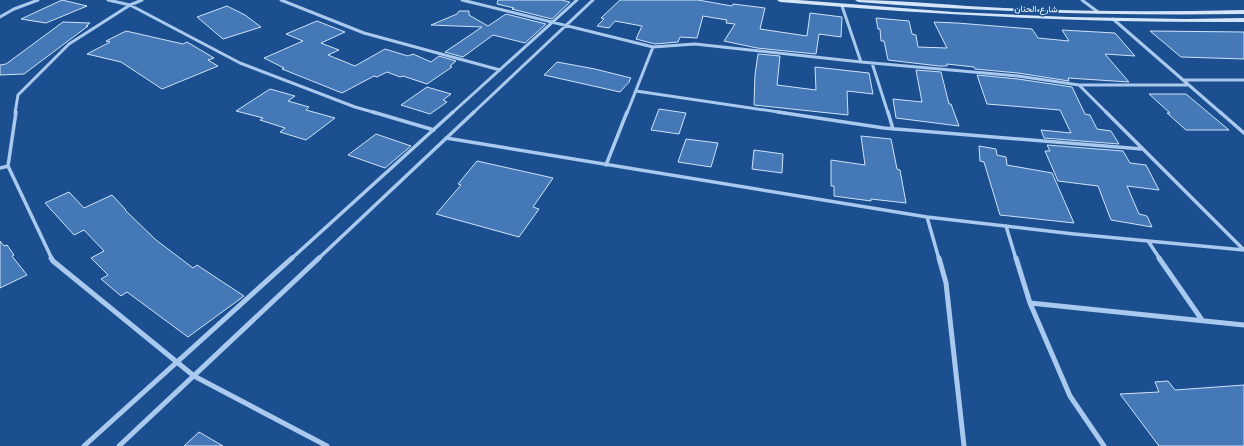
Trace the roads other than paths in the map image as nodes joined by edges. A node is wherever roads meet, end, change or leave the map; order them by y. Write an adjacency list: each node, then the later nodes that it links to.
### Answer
1 (38, 0): 15 (street)
2 (108, 0): 11 (street)
3 (142, 0): 11 (street)
4 (281, 0): 23 (street)
5 (462, 0): 18 (street)
6 (577, 0): 18 (street)
7 (593, 0): 19 (street)
8 (780, 0): 12 (main road, شارع الحنان)
9 (858, 0): 13 (main road, شارع الحنان)
10 (1082, 0): 13 (street)
11 (130, 4): 30 (street); 35 (street)
12 (842, 6): 16 (main road, شارع الحنان); 21 (street)
13 (1098, 12): 14 (main road, شارع الحنان)
14 (1244, 12)
15 (0, 17)
16 (1113, 19): 17 (main road, شارع الحنان); 24 (street)
17 (1244, 20)
18 (553, 22): 19 (street); 23 (street)
19 (566, 25): 20 (street); 32 (street)
20 (652, 47): 21 (street); 28 (street)
21 (861, 62): 22 (street)
22 (872, 63): 26 (street); 29 (street)
23 (500, 70): 30 (street)
24 (1183, 80): 25 (street); 27 (street)
25 (1244, 80)
26 (1079, 84): 27 (street); 33 (street)
27 (1189, 85): 31 (street)
28 (636, 91): 29 (street); 34 (street)
29 (893, 129): 33 (street)
30 (434, 130): 44 (street)
31 (1244, 133)
32 (446, 138): 34 (street); 45 (street)
33 (1142, 149): 40 (street)
34 (606, 165): 37 (street)
35 (8, 166): 36 (street); 44 (street)
36 (0, 168)
37 (927, 217): 38 (street); 49 (street)
38 (1006, 226): 39 (street); 41 (street)
39 (1148, 241): 40 (street); 42 (street)
40 (1243, 249)
41 (1030, 303): 42 (street); 50 (street)
42 (1202, 320): 43 (street)
43 (1244, 325)
44 (177, 361): 45 (street); 46 (street)
45 (194, 376): 47 (street); 48 (street)
46 (84, 446)
47 (119, 446)
48 (327, 446)
49 (964, 446)
50 (1104, 446)

